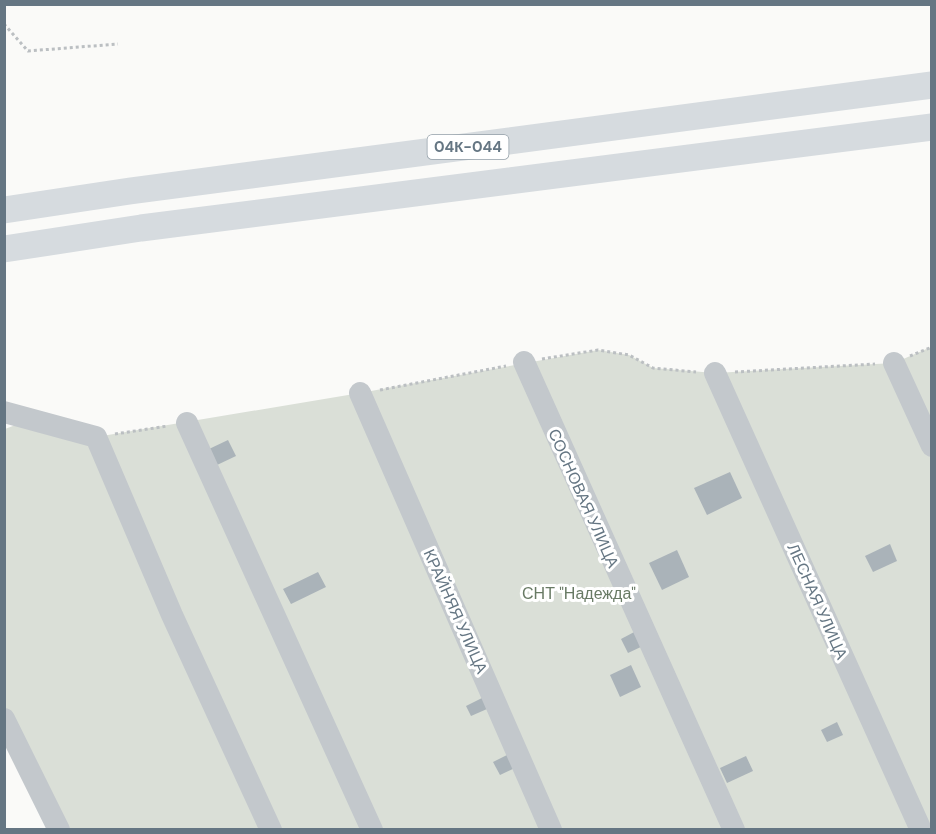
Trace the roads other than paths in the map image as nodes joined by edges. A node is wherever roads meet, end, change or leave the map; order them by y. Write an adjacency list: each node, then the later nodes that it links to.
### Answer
1 (932, 86): 3 (main road, 04К-044)
2 (932, 127): 4 (main road, 04К-044)
3 (4, 210)
4 (4, 249)
5 (524, 362): 19 (street, СОСНОВАЯ УЛИЦА)
6 (894, 363): 13 (street)
7 (715, 373): 20 (street, ЛЕСНАЯ УЛИЦА)
8 (360, 393): 18 (street, КРАЙНЯЯ УЛИЦА)
9 (4, 412): 10 (street)
10 (32, 419): 12 (street); 16 (street)
11 (187, 423): 17 (street)
12 (4, 429)
13 (932, 446)
14 (4, 719): 15 (street)
15 (59, 830)
16 (271, 830)
17 (372, 830)
18 (551, 830)
19 (734, 830)
20 (921, 830)

